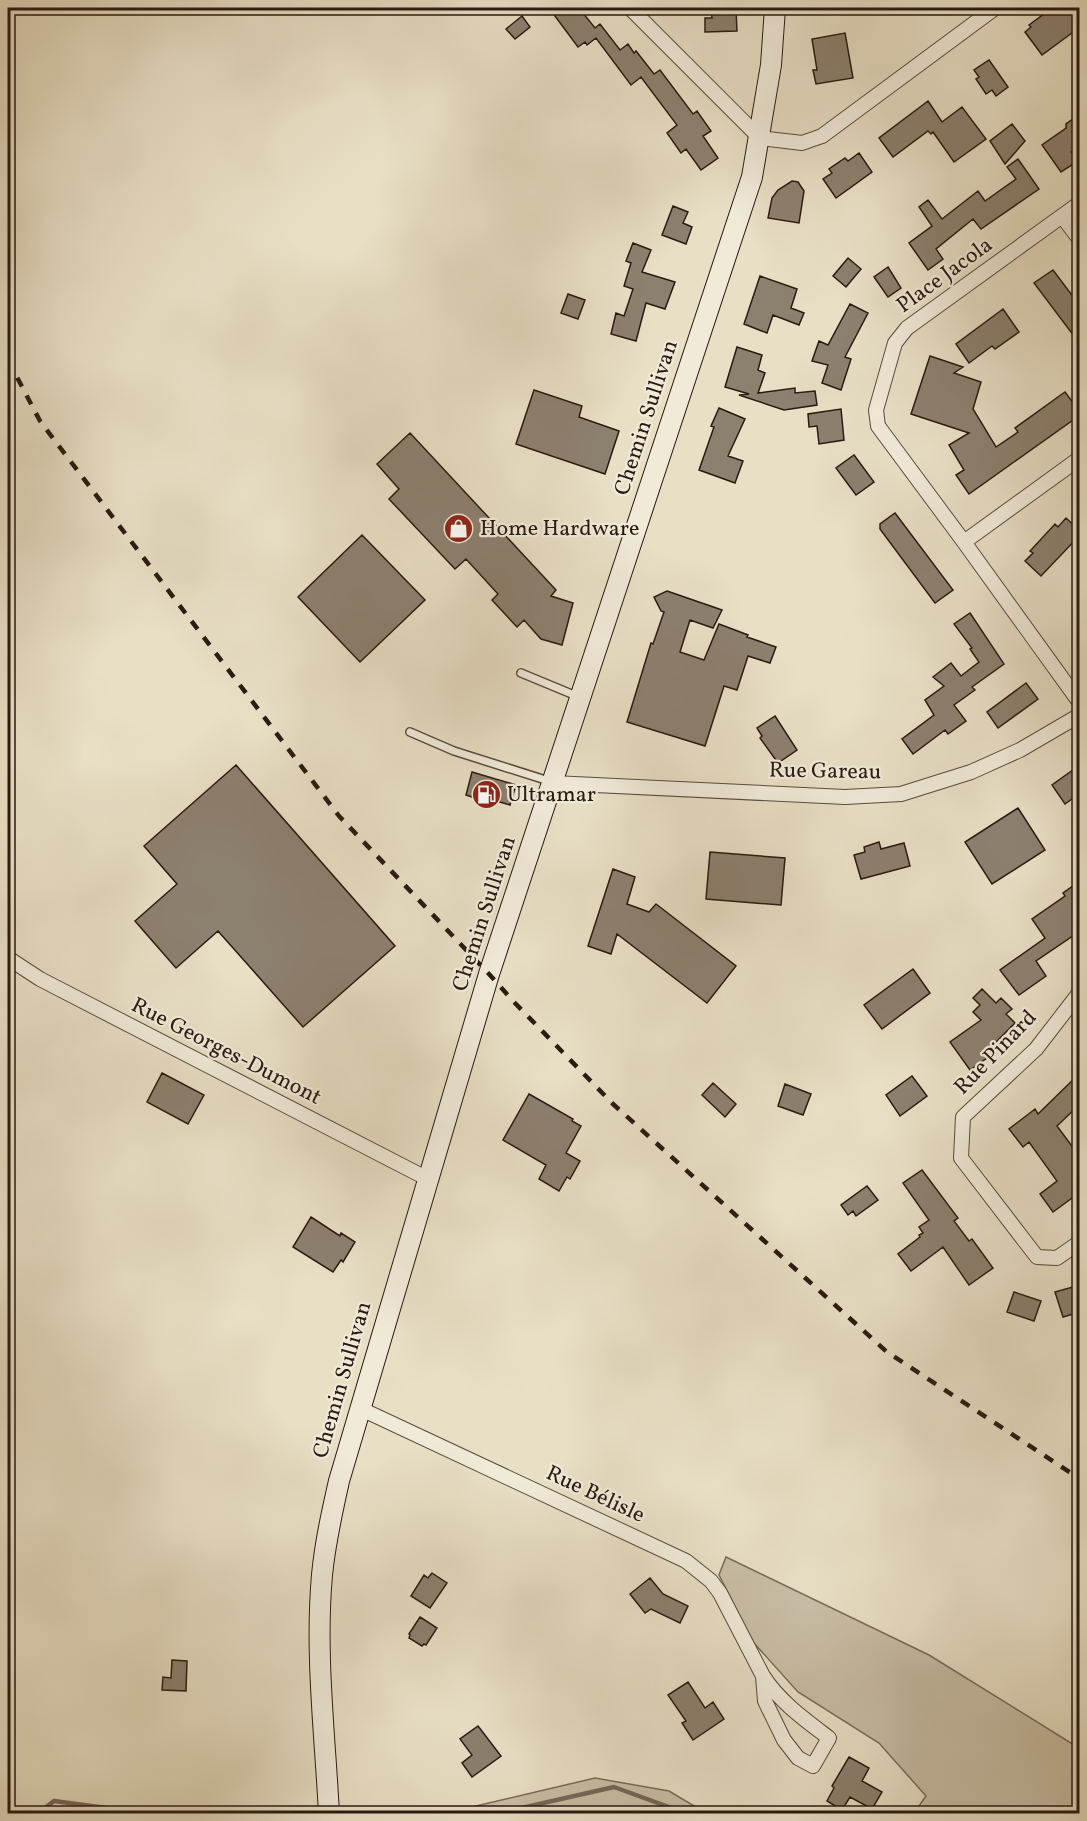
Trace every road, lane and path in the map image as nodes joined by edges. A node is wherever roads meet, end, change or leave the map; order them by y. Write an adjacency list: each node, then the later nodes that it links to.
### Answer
1 (630, 8): 4 (street)
2 (775, 8): 4 (main road, Chemin Sullivan)
3 (995, 8): 4 (street)
4 (760, 138): 11 (main road, Chemin Sullivan)
5 (1080, 203): 6 (street, Place Jacola)
6 (1062, 216): 7 (street); 9 (street, Place Jacola)
7 (1080, 240)
8 (1080, 458): 9 (street)
9 (964, 542): 12 (street, Place Jacola)
10 (521, 673): 11 (lane)
11 (581, 698): 15 (main road, Chemin Sullivan)
12 (1080, 703)
13 (1080, 715): 15 (street, Rue Gareau)
14 (410, 732): 15 (lane)
15 (553, 783): 18 (main road, Chemin Sullivan)
16 (8, 958): 18 (street, Rue Georges-Dumont)
17 (1080, 992): 19 (street, Rue Pinard)
18 (428, 1179): 20 (main road, Chemin Sullivan)
19 (1080, 1242)
20 (359, 1408): 21 (street, Rue Bélisle); 22 (main road, Chemin Sullivan)
21 (763, 1676): 21 (street, Rue Bélisle)
22 (329, 1814)

